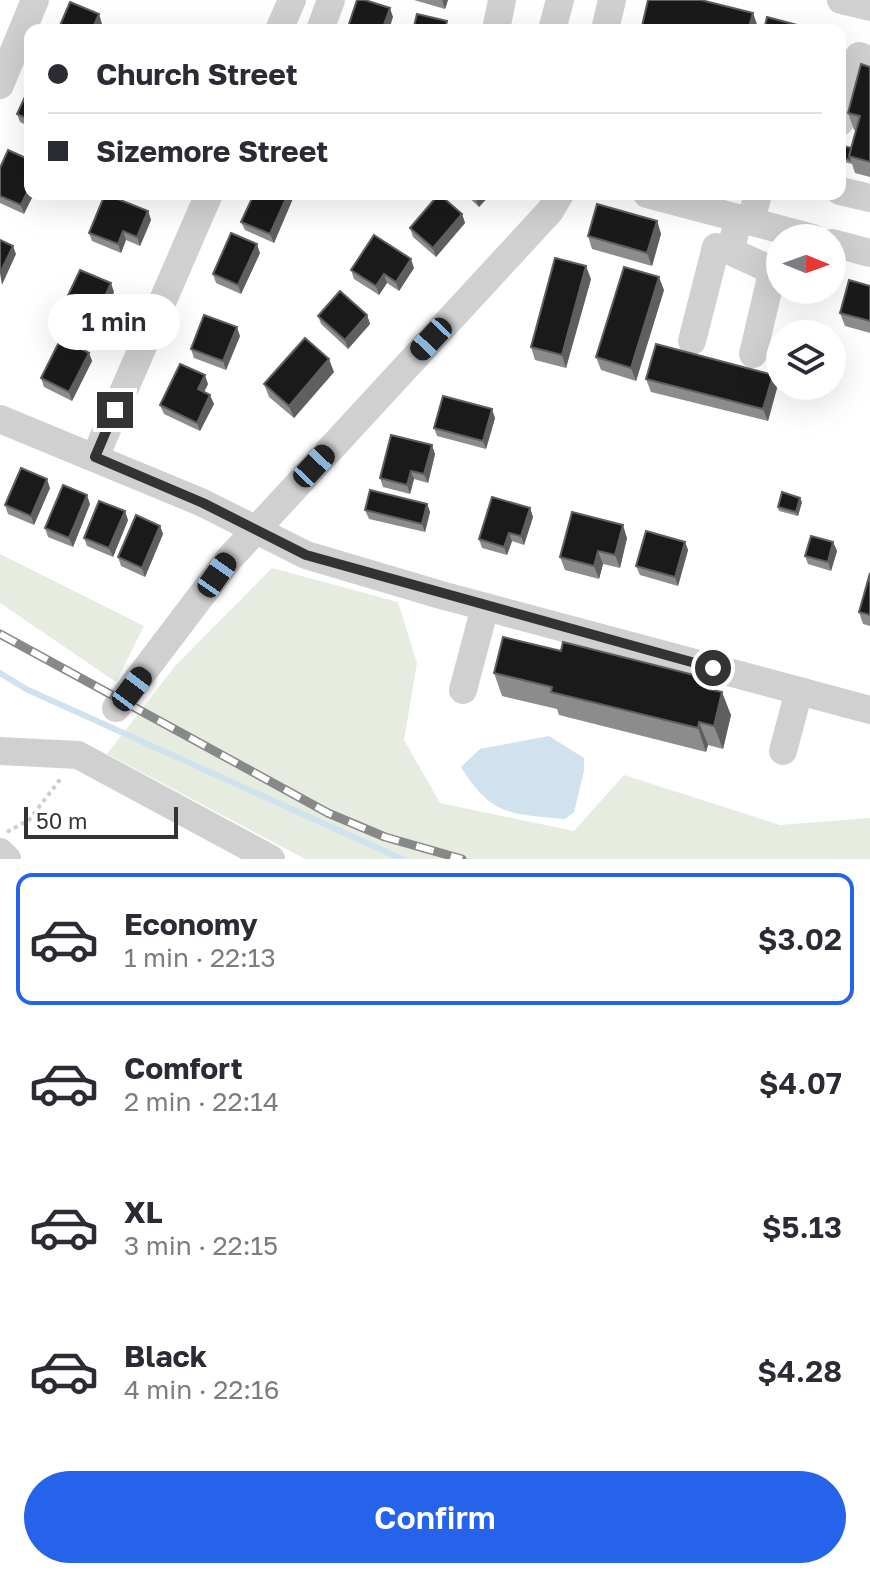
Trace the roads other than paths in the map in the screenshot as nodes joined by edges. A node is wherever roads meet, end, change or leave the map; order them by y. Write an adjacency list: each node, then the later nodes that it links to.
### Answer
1 (35, 0): 9 (street)
2 (292, 0): 10 (street)
3 (331, 0): 11 (street)
4 (502, 0): 12 (street)
5 (560, 0): 13 (street)
6 (612, 0): 14 (street)
7 (841, 0): 8 (street)
8 (870, 7)
9 (25, 24)
10 (282, 24)
11 (322, 24)
12 (497, 24)
13 (554, 24)
14 (606, 24)
15 (24, 27): 17 (street)
16 (870, 60): 18 (street)
17 (0, 85)
18 (846, 101)
19 (846, 192): 20 (street)
20 (870, 198)
21 (206, 200): 33 (street)
22 (556, 200): 34 (street)
23 (670, 200): 25 (street)
24 (755, 200): 25 (street)
25 (745, 220): 26 (street); 28 (street)
26 (766, 226)
27 (846, 247): 29 (street)
28 (730, 251): 30 (street); 31 (street)
29 (870, 253)
30 (692, 341)
31 (753, 354)
32 (0, 419): 33 (street)
33 (95, 457): 34 (street)
34 (256, 529): 35 (street); 38 (street)
35 (485, 607): 36 (street); 37 (street)
36 (463, 690)
37 (799, 691): 39 (street); 41 (street)
38 (116, 708)
39 (870, 710)
40 (0, 751): 44 (street)
41 (783, 751)
42 (0, 852): 43 (street)
43 (7, 859)
44 (271, 859)

